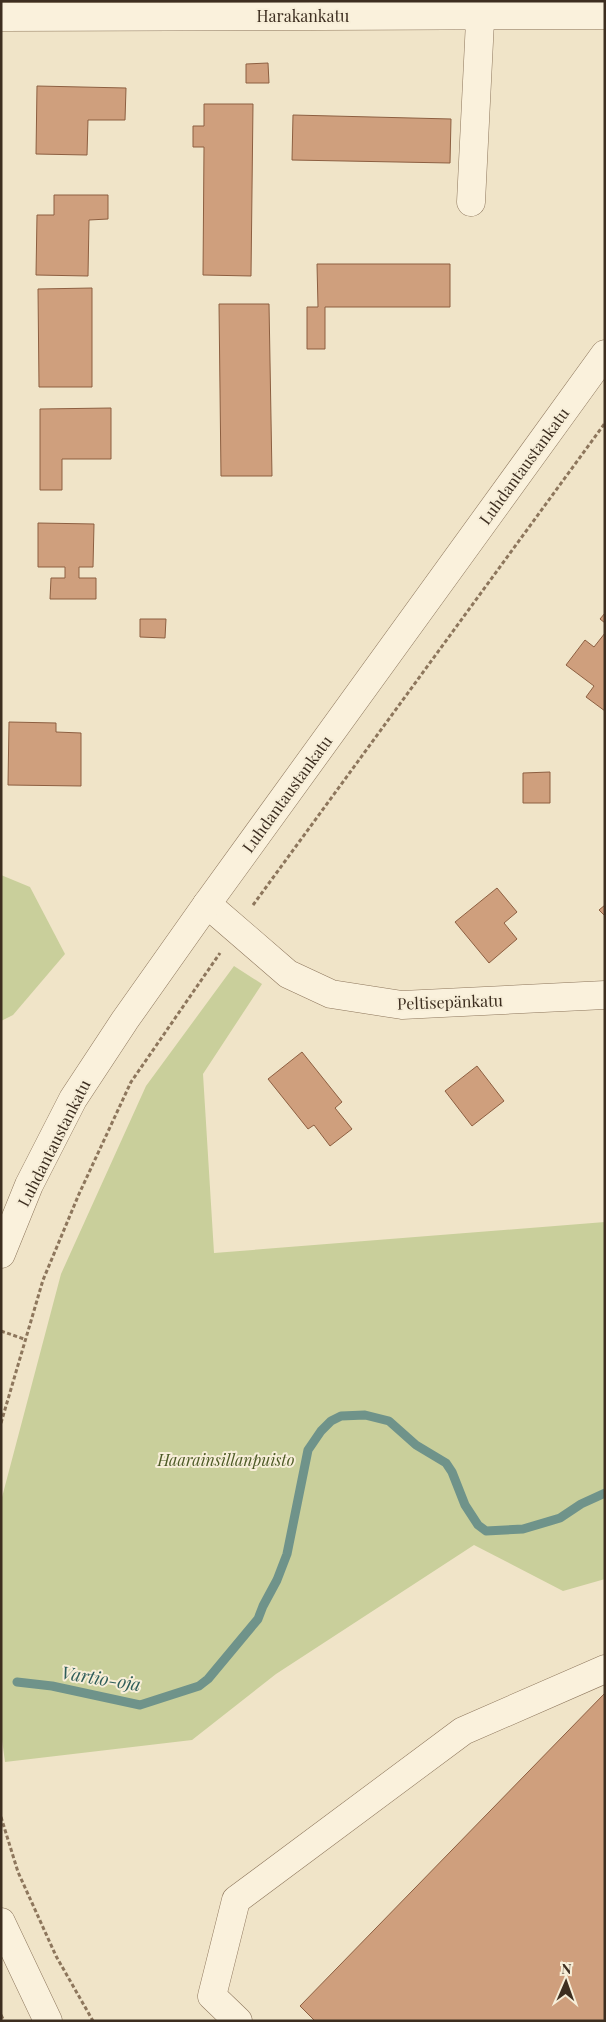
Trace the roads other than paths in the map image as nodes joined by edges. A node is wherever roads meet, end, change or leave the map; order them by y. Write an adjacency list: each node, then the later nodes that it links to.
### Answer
1 (481, 8): 2 (street, Harakankatu); 3 (street, Harakankatu); 4 (street)
2 (605, 16)
3 (1, 17)
4 (471, 202)
5 (605, 354): 6 (street, Luhdantaustankatu)
6 (207, 904): 7 (street, Peltisepänkatu); 8 (street, Luhdantaustankatu)
7 (605, 995)
8 (1, 1254)
9 (605, 1669): 11 (street)
10 (1, 1922): 12 (street)
11 (223, 2016)
12 (48, 2021)

